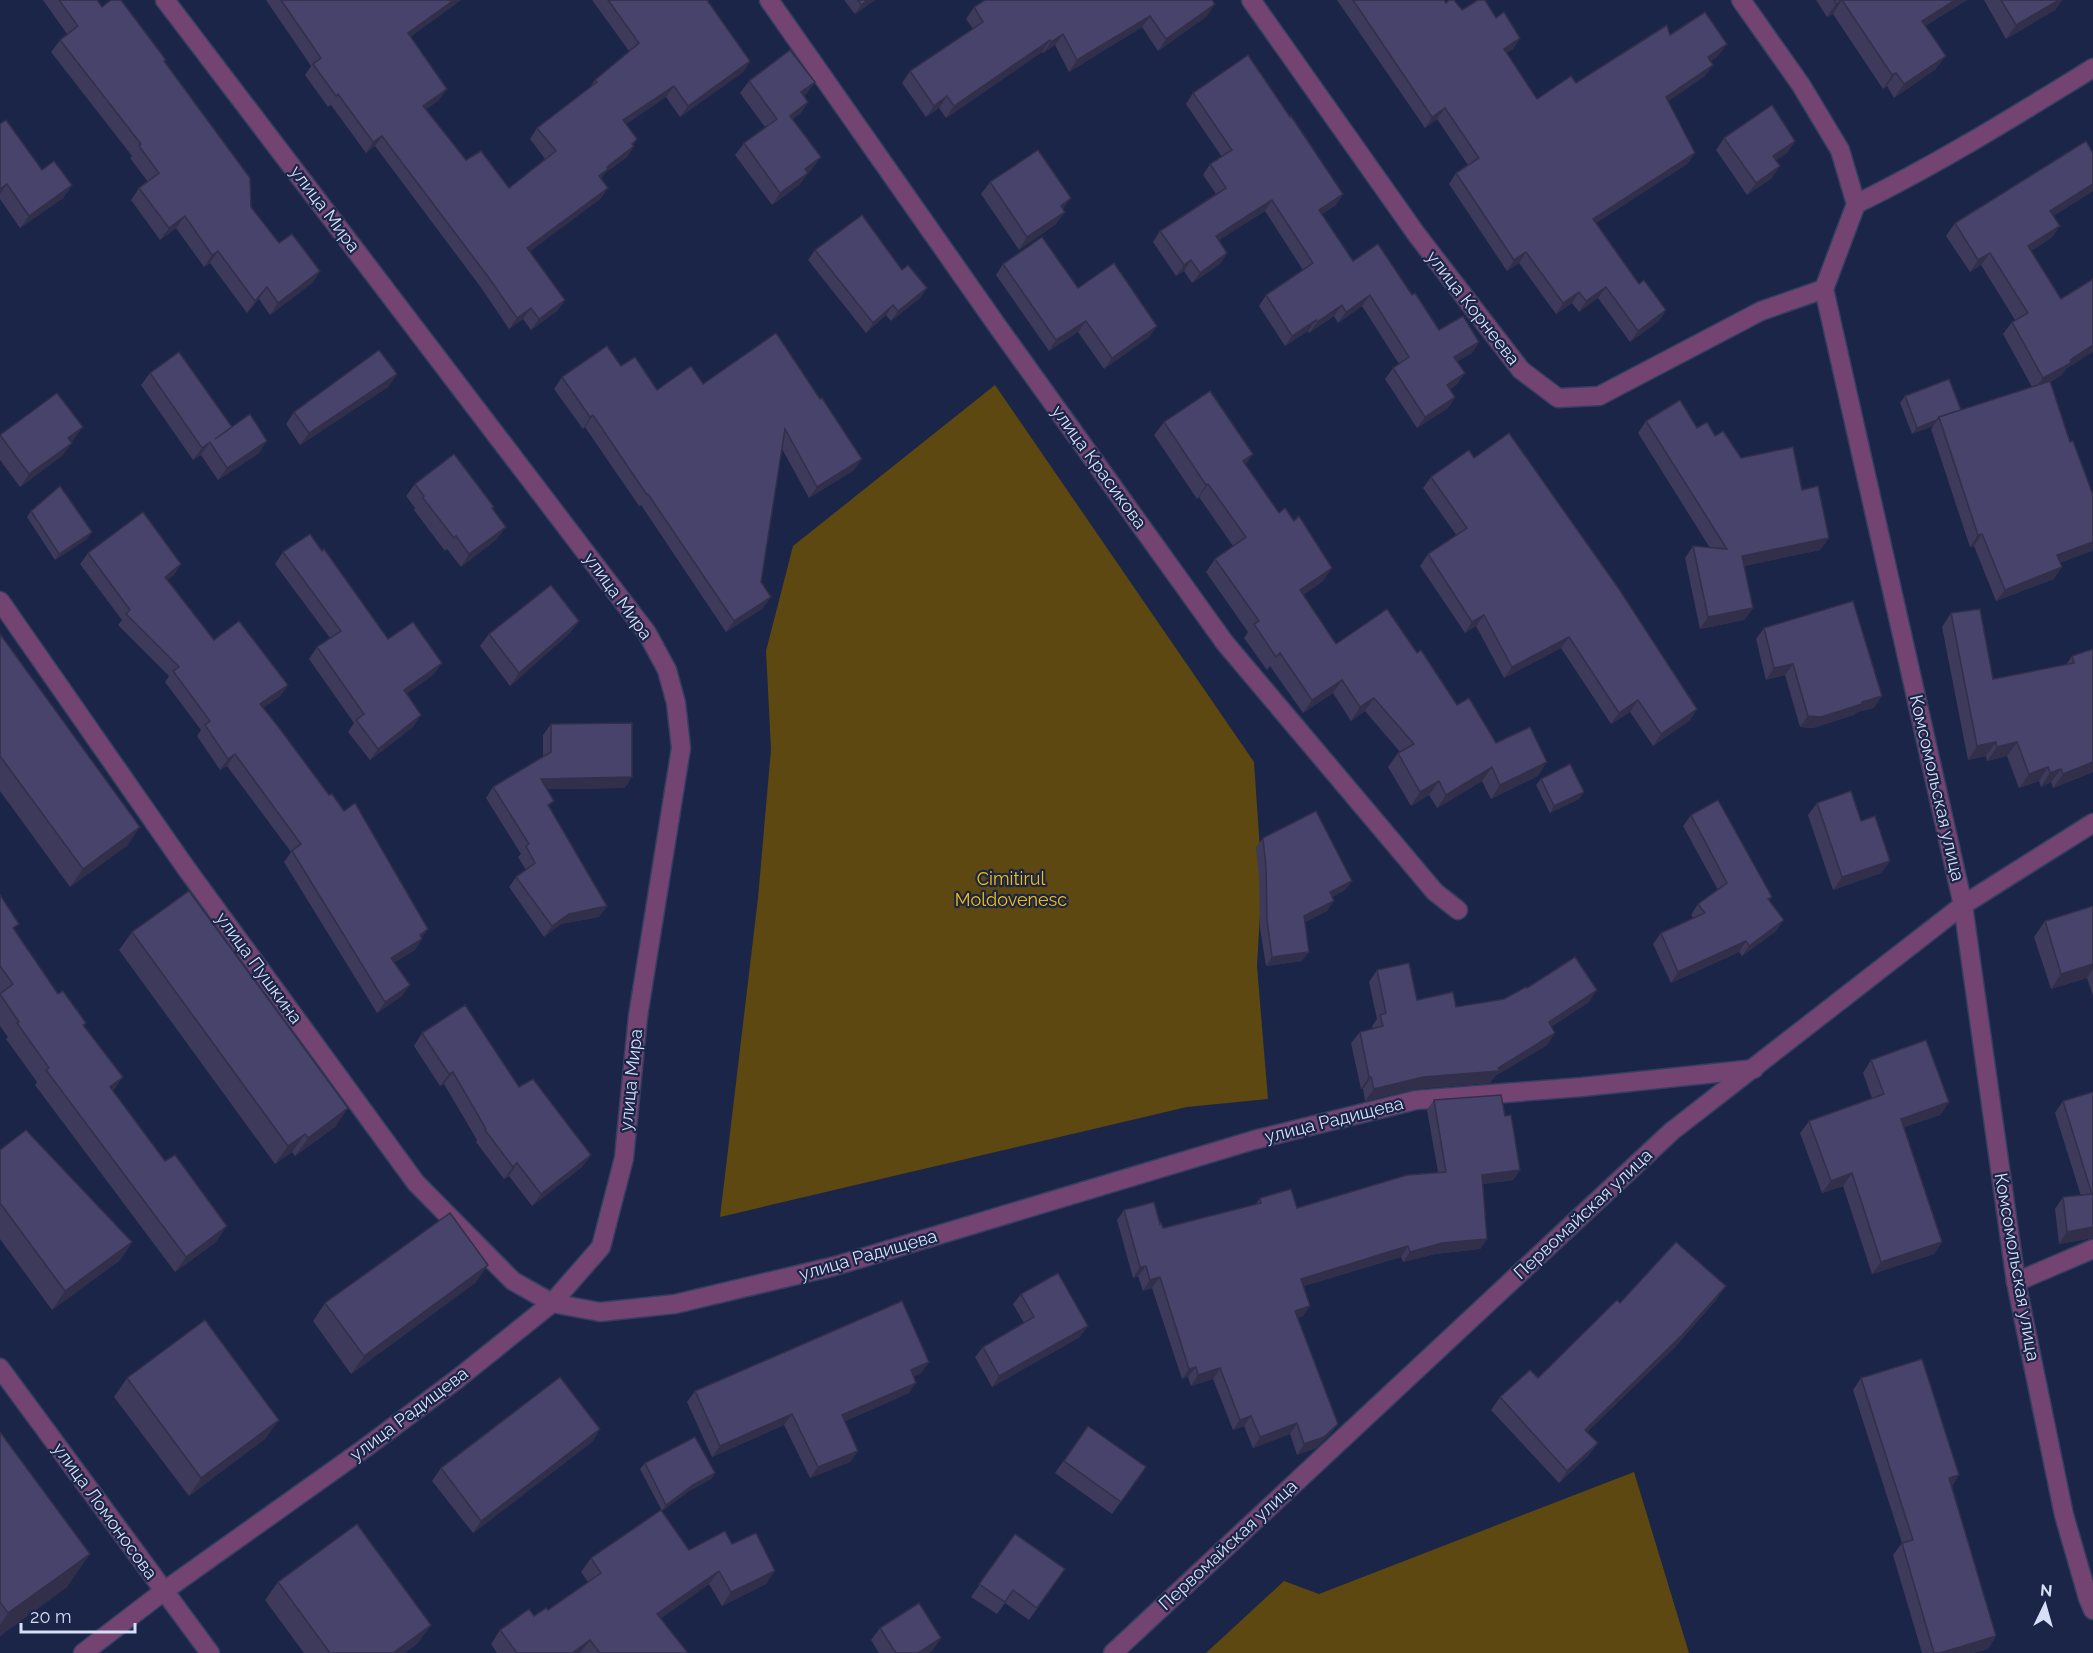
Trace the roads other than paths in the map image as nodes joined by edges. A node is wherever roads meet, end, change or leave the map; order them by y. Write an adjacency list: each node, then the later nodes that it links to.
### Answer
1 (165, 0): 15 (street, улица Мира)
2 (769, 0): 11 (street, улица Красикова)
3 (1251, 0): 7 (street, улица Корнеева)
4 (1741, 0): 6 (street)
5 (2093, 68): 6 (street)
6 (1856, 204): 7 (street)
7 (1824, 289): 10 (street, Комсомольская улица)
8 (0, 601): 15 (street, улица Пушкина)
9 (2093, 823): 10 (street, Первомайская улица)
10 (1963, 905): 12 (street, Первомайская улица); 14 (street, Комсомольская улица)
11 (1458, 910)
12 (1754, 1069): 15 (street, улица Радищева); 21 (street, Первомайская улица)
13 (2093, 1249): 14 (street)
14 (2016, 1282): 18 (street, Комсомольская улица)
15 (552, 1303): 17 (street, улица Радищева)
16 (0, 1368): 17 (street, улица Ломоносова)
17 (164, 1591): 19 (street, улица Радищева); 20 (street, улица Ломоносова)
18 (2093, 1610)
19 (82, 1653)
20 (210, 1653)
21 (1113, 1653)

